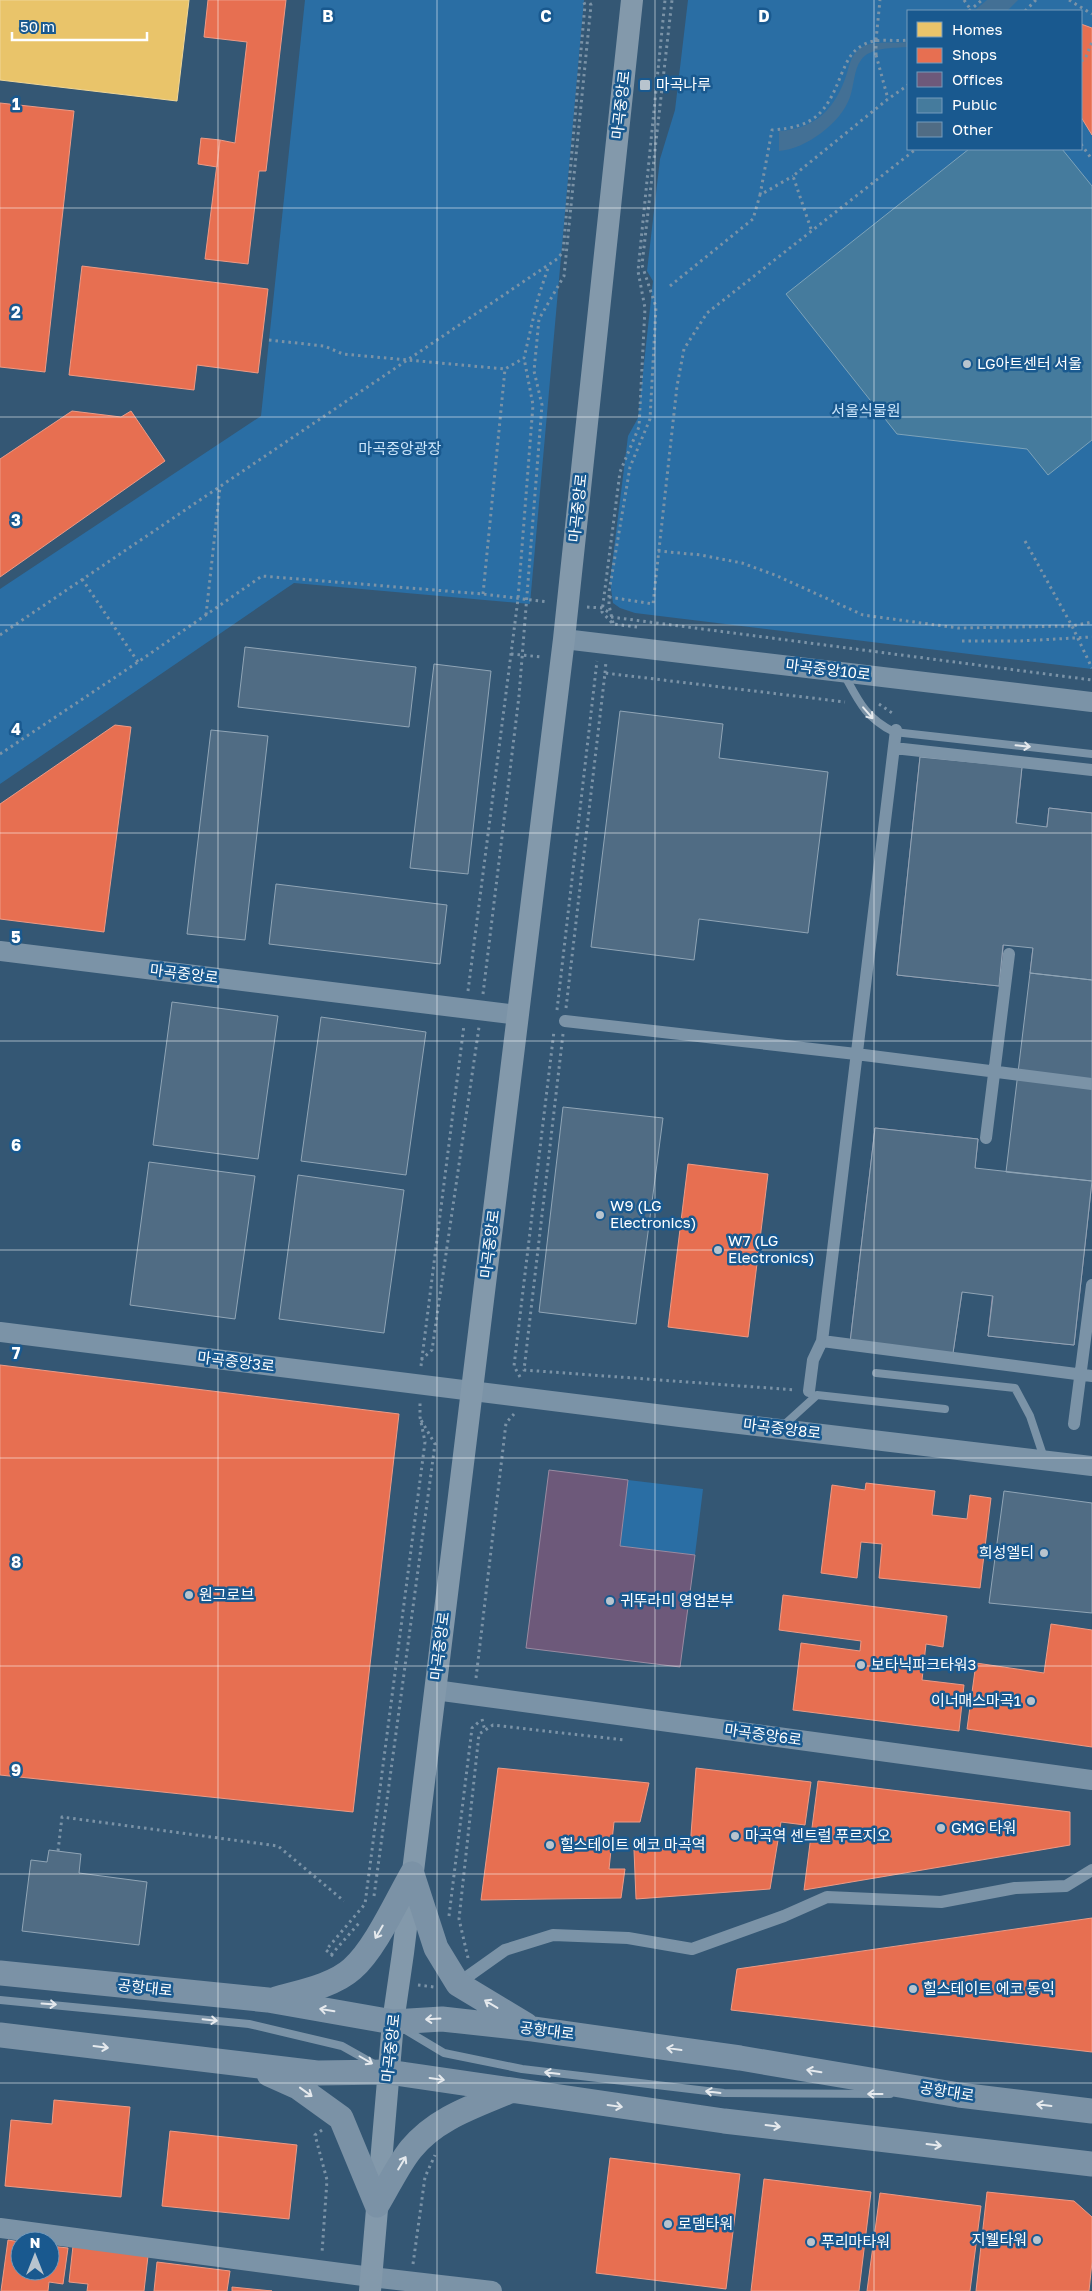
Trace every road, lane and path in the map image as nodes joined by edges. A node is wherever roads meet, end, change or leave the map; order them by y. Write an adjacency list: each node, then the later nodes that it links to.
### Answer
1 (584, 0): 25 (path)
2 (588, 0): 60 (path)
3 (632, 0): 45 (main road, 마곡중앙로)
4 (664, 0): 38 (path)
5 (672, 0): 36 (path)
6 (880, 0): 13 (path)
7 (982, 0): 10 (path)
8 (1036, 0): 11 (path)
9 (1069, 0): 12 (path)
10 (971, 10)
11 (1026, 10)
12 (1092, 14)
13 (876, 40): 14 (path); 18 (path, bridge); 23 (path)
14 (907, 40)
15 (1092, 42): 16 (path)
16 (1082, 60)
17 (907, 86): 18 (path)
18 (888, 99): 22 (path)
19 (1082, 145): 21 (path)
20 (915, 150): 24 (path)
21 (1091, 158)
22 (792, 176): 23 (path); 24 (path)
23 (760, 195): 26 (path)
24 (811, 230): 33 (path)
25 (550, 264): 28 (path); 29 (path)
26 (670, 286)
27 (269, 340): 29 (path)
28 (524, 358): 30 (path); 37 (path)
29 (409, 359): 30 (path); 31 (path)
30 (505, 369): 35 (path)
31 (221, 486): 34 (path); 39 (path)
32 (1025, 541): 42 (path)
33 (658, 551): 36 (path); 42 (path)
34 (82, 579): 43 (path); 48 (path)
35 (483, 594): 37 (path); 39 (path)
36 (609, 597): 40 (path)
37 (518, 599): 60 (path)
38 (602, 608): 40 (path); 40 (path)
39 (206, 615): 48 (path)
40 (611, 615): 51 (path)
41 (1092, 622): 42 (path)
42 (1072, 626): 46 (path)
43 (0, 635)
44 (1092, 637): 46 (path)
45 (564, 639): 50 (street, 마곡중앙10로); 61 (main road, 마곡중앙로)
46 (1078, 639): 47 (path); 49 (path)
47 (962, 641)
48 (138, 662): 55 (path)
49 (1092, 668)
50 (843, 672): 52 (street, 마곡중앙10로); 53 (lane, one-way to 53)
51 (1092, 680)
52 (1092, 702)
53 (895, 731): 54 (street); 56 (lane, one-way to 56)
54 (894, 748): 57 (street); 63 (street)
55 (0, 754)
56 (1092, 754)
57 (1092, 770)
58 (0, 951): 60 (street, 마곡중앙로)
59 (1009, 954): 64 (street)
60 (474, 1009): 60 (path); 61 (street, 마곡중앙로)
61 (518, 1015): 75 (main road, 마곡중앙로)
62 (564, 1021): 63 (street)
63 (856, 1054): 64 (street); 69 (street)
64 (994, 1071): 65 (street); 66 (street)
65 (1092, 1084)
66 (986, 1138)
67 (1092, 1285): 72 (street)
68 (0, 1332): 75 (street, 마곡중앙3로)
69 (822, 1341): 72 (street); 74 (street)
70 (524, 1370): 73 (path)
71 (876, 1372): 80 (lane)
72 (1086, 1375): 78 (street)
73 (520, 1377)
74 (809, 1391)
75 (472, 1392): 79 (street, 마곡중앙8로); 83 (main road, 마곡중앙로)
76 (945, 1409): 79 (lane)
77 (516, 1411): 82 (path)
78 (1074, 1424)
79 (780, 1429): 80 (street, 마곡중앙8로)
80 (1045, 1460): 81 (street, 마곡중앙8로)
81 (1092, 1466)
82 (476, 1678)
83 (435, 1690): 86 (street, 마곡중앙6로); 89 (main road, 마곡중앙로)
84 (484, 1730): 85 (path); 92 (path); 95 (path)
85 (624, 1740)
86 (1092, 1780)
87 (58, 1851): 91 (path)
88 (1092, 1870): 95 (street)
89 (412, 1874): 97 (main road, one-way to 97); 98 (main road, 마곡중앙로); 99 (main road, one-way to 89)
90 (374, 1897): 93 (path)
91 (344, 1901)
92 (448, 1920)
93 (361, 1921)
94 (0, 1973): 97 (main road, 공항대로)
95 (470, 1975)
96 (0, 2000): 102 (lane, one-way to 102)
97 (268, 2000): 98 (main road, 공항대로, one-way to 97)
98 (392, 2022): 99 (main road, 공항대로, one-way to 98); 102 (main road, 마곡중앙로); 104 (lane, one-way to 98)
99 (533, 2029): 104 (main road, 공항대로, one-way to 99)
100 (0, 2034): 101 (main road, one-way to 101)
101 (246, 2064): 102 (main road); 109 (main road, one-way to 109)
102 (388, 2072): 103 (main road, one-way to 103); 109 (main road, 마곡중앙로)
103 (510, 2091): 108 (main road, one-way to 108); 109 (main road, one-way to 103)
104 (959, 2095): 105 (main road, 공항대로, one-way to 104)
105 (1092, 2112)
106 (315, 2135): 111 (path)
107 (437, 2152): 112 (path)
108 (1092, 2164)
109 (377, 2205): 113 (main road, 마곡중앙로)
110 (0, 2228): 111 (street)
111 (321, 2271): 113 (street)
112 (410, 2282): 113 (street); 114 (street)
113 (370, 2284)
114 (492, 2291)

